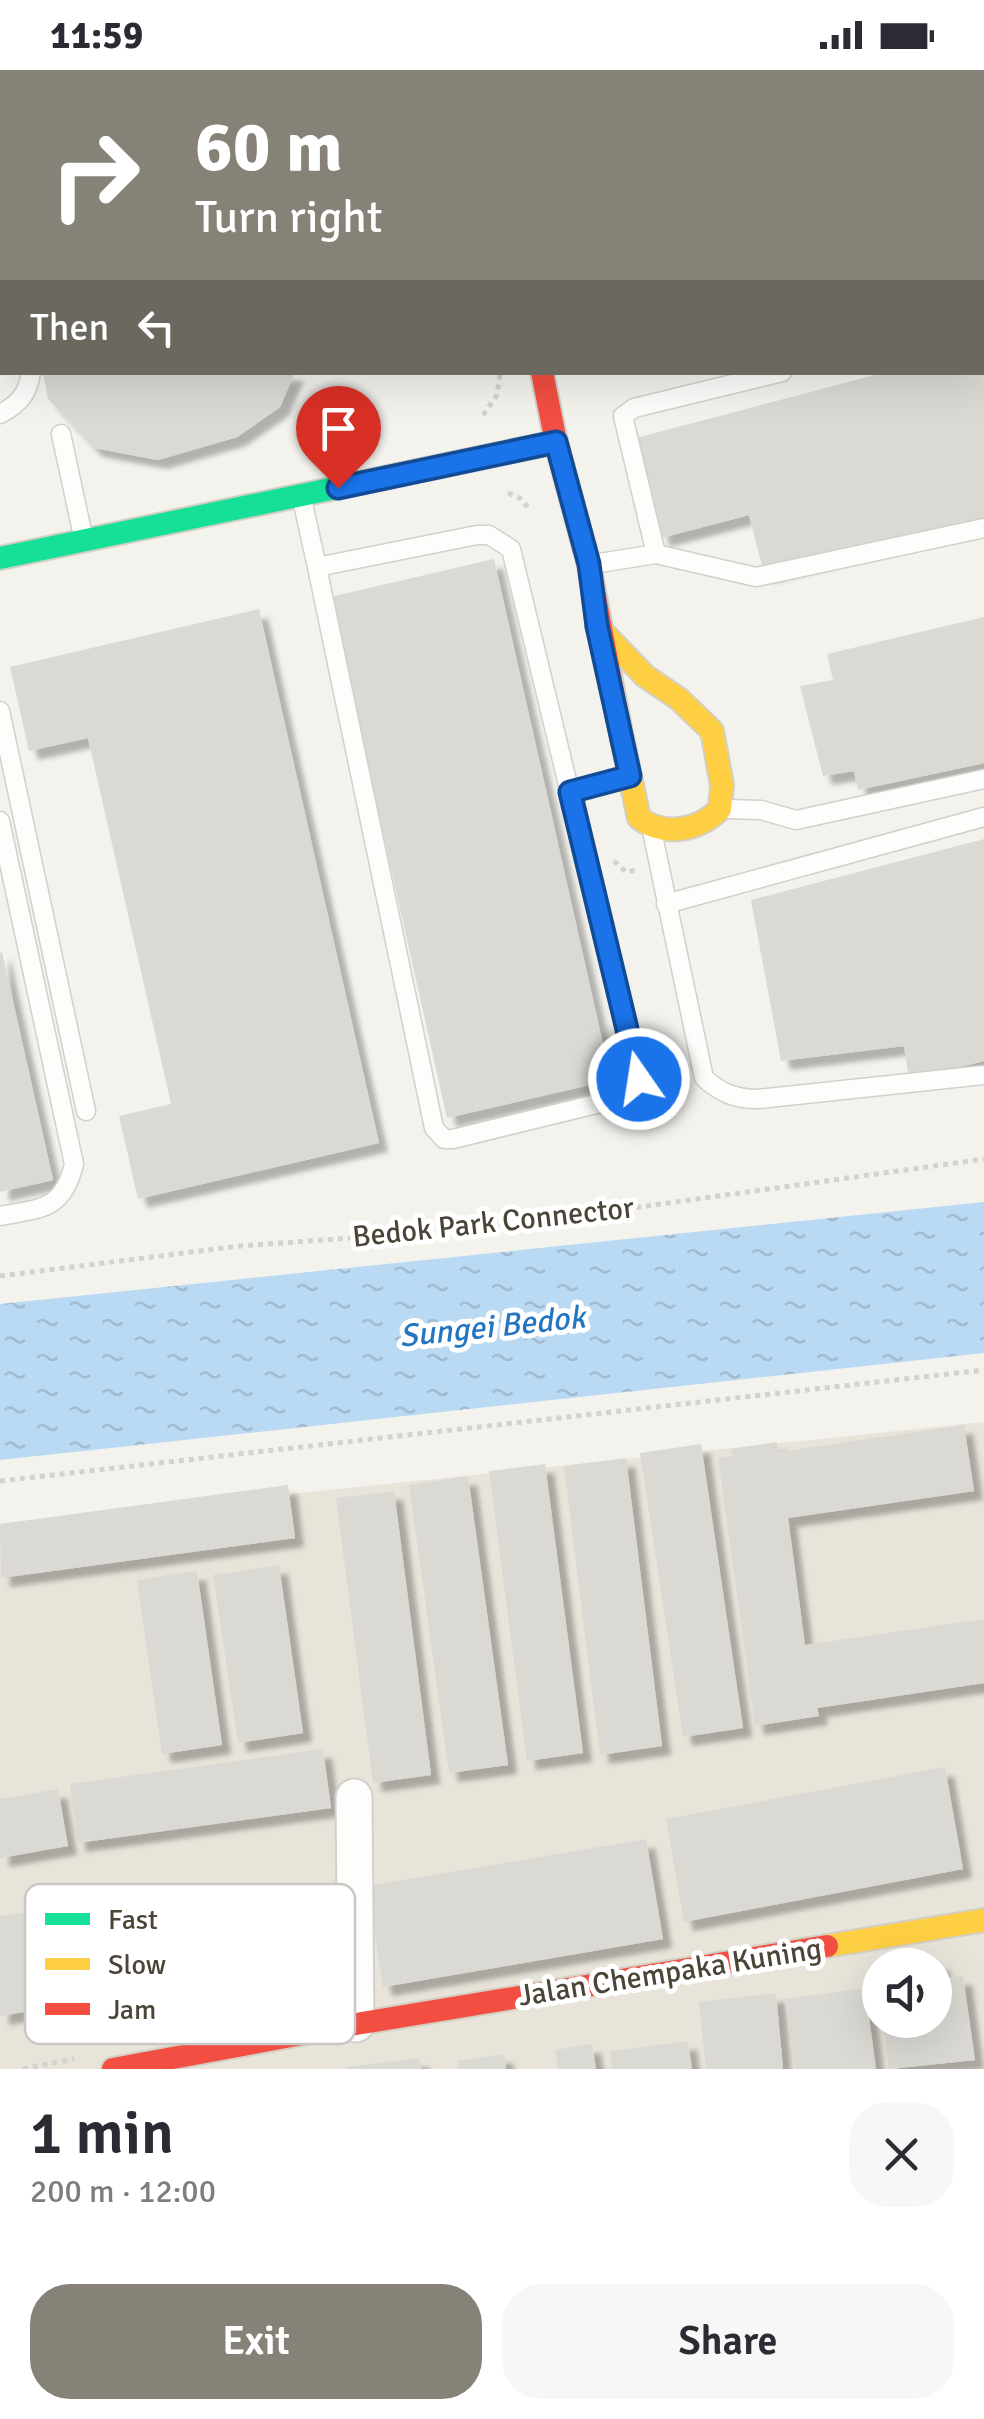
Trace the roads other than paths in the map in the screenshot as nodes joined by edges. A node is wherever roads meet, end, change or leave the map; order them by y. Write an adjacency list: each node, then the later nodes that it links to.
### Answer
1 (30, 375): 4 (lane)
2 (543, 375): 6 (street)
3 (770, 375): 10 (lane)
4 (0, 414)
5 (62, 434): 9 (lane)
6 (556, 442): 7 (street); 12 (street)
7 (302, 495): 9 (street); 13 (lane)
8 (984, 528): 10 (lane)
9 (84, 542): 11 (street)
10 (656, 554): 12 (lane)
11 (0, 558)
12 (589, 564): 14 (street)
13 (316, 566): 18 (lane); 18 (lane)
14 (597, 626): 16 (street); 19 (street)
15 (0, 710): 25 (lane)
16 (630, 776): 18 (lane); 22 (street)
17 (984, 779): 19 (lane)
18 (570, 792)
19 (720, 809): 22 (street)
20 (984, 817): 23 (lane)
21 (0, 821): 26 (lane)
22 (651, 827): 23 (lane)
23 (666, 904): 24 (lane)
24 (984, 1075)
25 (86, 1111)
26 (0, 1216)
27 (354, 1796): 28 (street)
28 (355, 1884)
29 (355, 1910): 31 (street)
30 (984, 1920): 31 (street, Jalan Chempaka Kuning)
31 (356, 2024)
32 (248, 2044): 33 (street, Jalan Chempaka Kuning)
33 (113, 2069)

